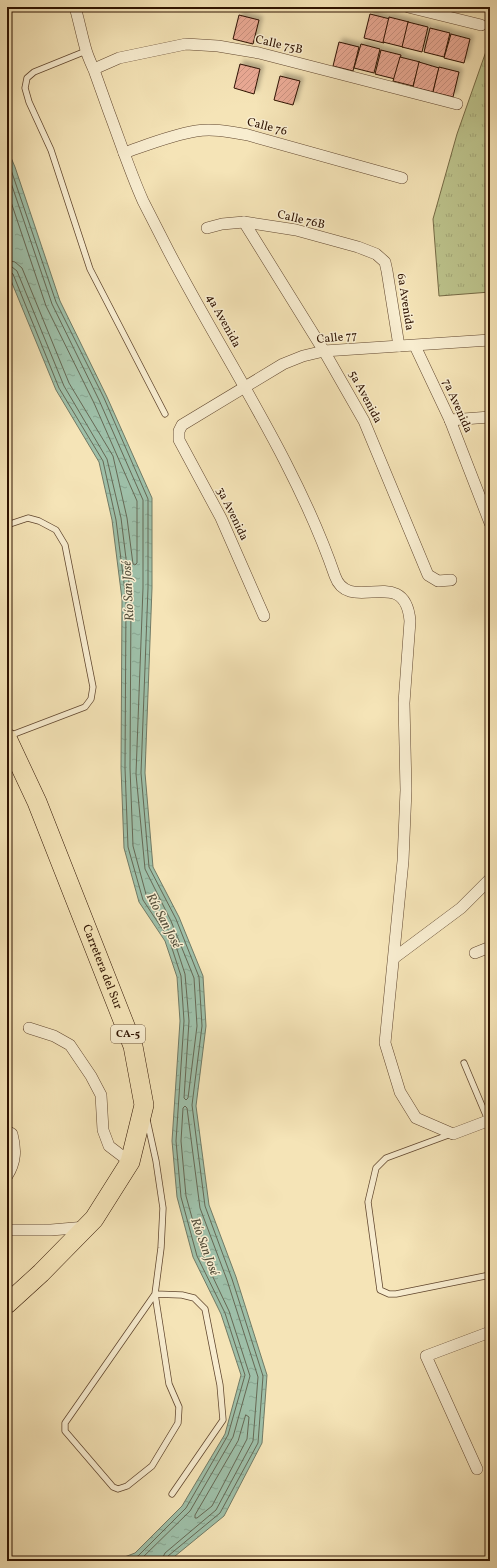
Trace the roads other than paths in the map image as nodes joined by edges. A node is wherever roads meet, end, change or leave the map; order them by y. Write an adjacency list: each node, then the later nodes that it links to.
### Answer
1 (75, 7): 4 (street, 4a Avenida)
2 (408, 7): 3 (street)
3 (481, 25)
4 (86, 52): 5 (street, 4a Avenida); 17 (lane)
5 (94, 69): 6 (street, Calle 75B); 7 (street, 4a Avenida)
6 (457, 104)
7 (124, 153): 8 (street, Calle 76); 16 (street, 4a Avenida)
8 (402, 178)
9 (244, 222): 10 (street, Calle 76B); 11 (street, Calle 76B); 15 (street, 5a Avenida)
10 (207, 228)
11 (385, 262): 13 (street, 6a Avenida)
12 (490, 340): 14 (street, Calle 77)
13 (399, 346): 14 (street, Calle 77); 15 (street, Calle 77)
14 (415, 346): 19 (street, 7a Avenida)
15 (324, 351): 16 (street, Calle 77); 24 (street, 5a Avenida)
16 (245, 388): 20 (street, Calle 77); 30 (street, 4a Avenida)
17 (165, 414)
18 (490, 417): 19 (street)
19 (450, 420): 21 (street, 7a Avenida)
20 (182, 425): 25 (street, 3a Avenida)
21 (485, 496): 22 (street, 7a Avenida)
22 (490, 523)
23 (7, 525): 26 (lane)
24 (451, 580)
25 (264, 616)
26 (9, 745): 33 (highway, Carretera del Sur / CA-5)
27 (490, 879): 30 (street)
28 (490, 947): 29 (street)
29 (475, 953)
30 (394, 958): 36 (street)
31 (29, 1028): 37 (street)
32 (464, 1063): 34 (lane)
33 (144, 1106): 37 (highway, Carretera del Sur / CA-5); 42 (lane)
34 (489, 1120): 36 (street)
35 (7, 1131): 38 (street)
36 (453, 1134): 41 (lane)
37 (130, 1162): 39 (highway, Carretera del Sur / CA-5)
38 (7, 1176)
39 (86, 1227): 40 (street); 43 (highway, Carretera del Sur / CA-5)
40 (7, 1230)
41 (490, 1275)
42 (155, 1294): 42 (lane); 46 (lane)
43 (10, 1301)
44 (490, 1332): 45 (street)
45 (477, 1469)
46 (172, 1494)

